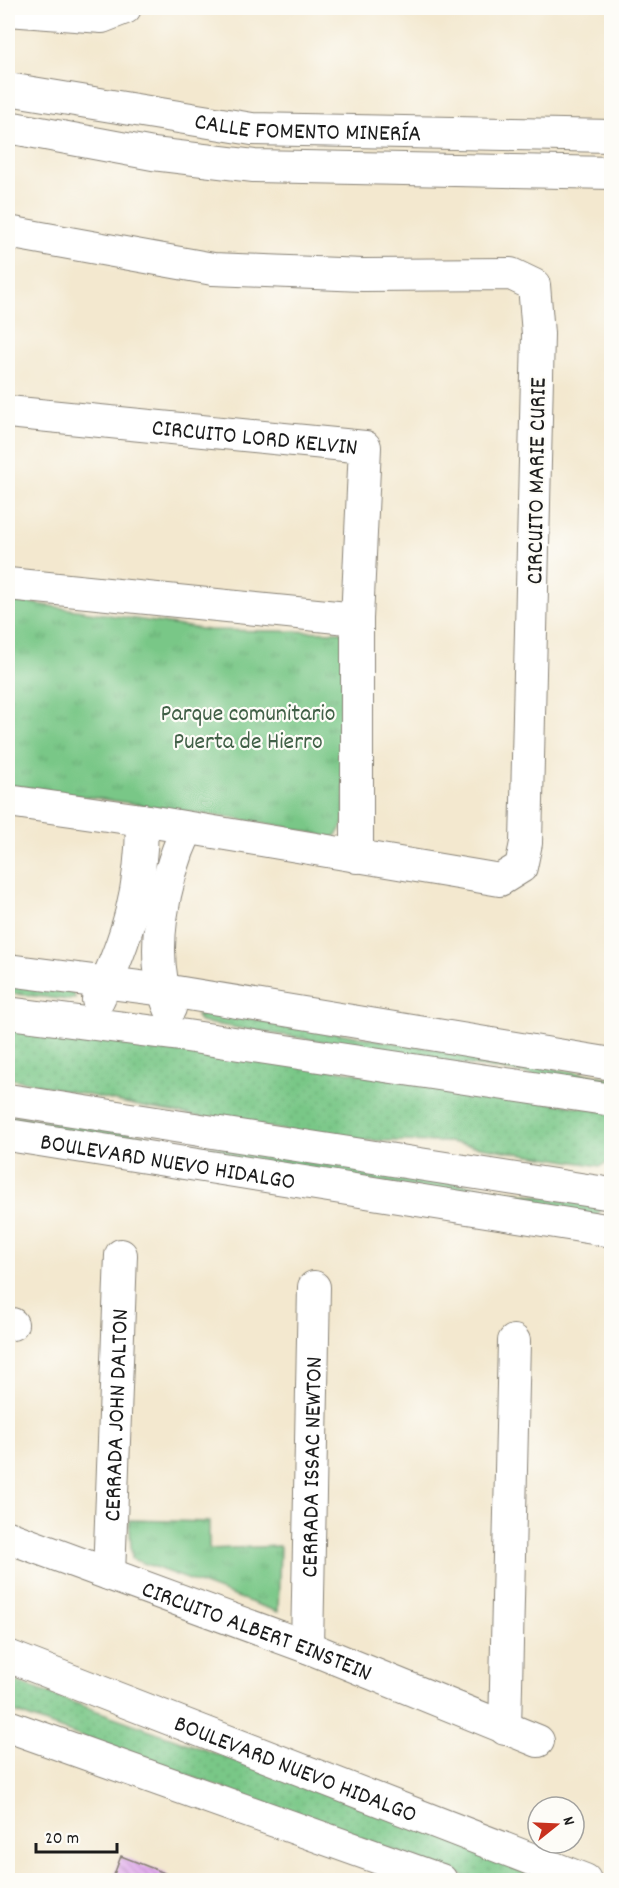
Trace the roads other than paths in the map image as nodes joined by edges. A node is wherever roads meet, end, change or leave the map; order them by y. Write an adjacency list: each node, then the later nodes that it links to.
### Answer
1 (125, 8): 2 (street)
2 (8, 10)
3 (8, 88): 5 (street, CALLE FOMENTO MINERÍA)
4 (8, 127): 6 (street, CALLE FOMENTO MINERÍA)
5 (612, 136)
6 (612, 173)
7 (8, 232): 14 (street, CIRCUITO MARIE CURIE)
8 (8, 412): 10 (street, CIRCUITO LORD KELVIN)
9 (8, 584): 10 (street)
10 (357, 619): 14 (street, CIRCUITO LORD KELVIN)
11 (8, 801): 12 (street, CIRCUITO MARIE CURIE)
12 (142, 820): 13 (street, CIRCUITO MARIE CURIE); 16 (street)
13 (187, 829): 14 (street, CIRCUITO MARIE CURIE); 17 (street)
14 (357, 857)
15 (8, 970): 16 (street)
16 (107, 982): 17 (street); 19 (street)
17 (164, 990): 20 (street); 21 (street)
18 (8, 1013): 19 (street)
19 (88, 1023): 20 (street)
20 (180, 1035): 23 (street)
21 (612, 1064)
22 (8, 1100): 25 (street, BOULEVARD NUEVO HIDALGO)
23 (612, 1100)
24 (8, 1135): 26 (street, BOULEVARD NUEVO HIDALGO)
25 (612, 1194)
26 (612, 1231)
27 (121, 1255): 31 (street, CERRADA JOHN DALTON)
28 (314, 1287): 32 (street, CERRADA ISSAC NEWTON)
29 (514, 1341): 35 (street)
30 (8, 1537): 31 (street, CIRCUITO ALBERT EINSTEIN)
31 (110, 1574): 32 (street, CIRCUITO ALBERT EINSTEIN)
32 (307, 1647): 35 (street, CIRCUITO ALBERT EINSTEIN)
33 (8, 1656): 38 (street, BOULEVARD NUEVO HIDALGO)
34 (8, 1726): 37 (street)
35 (505, 1729): 36 (street, CIRCUITO ALBERT EINSTEIN)
36 (538, 1741)
37 (441, 1881)
38 (585, 1881)

